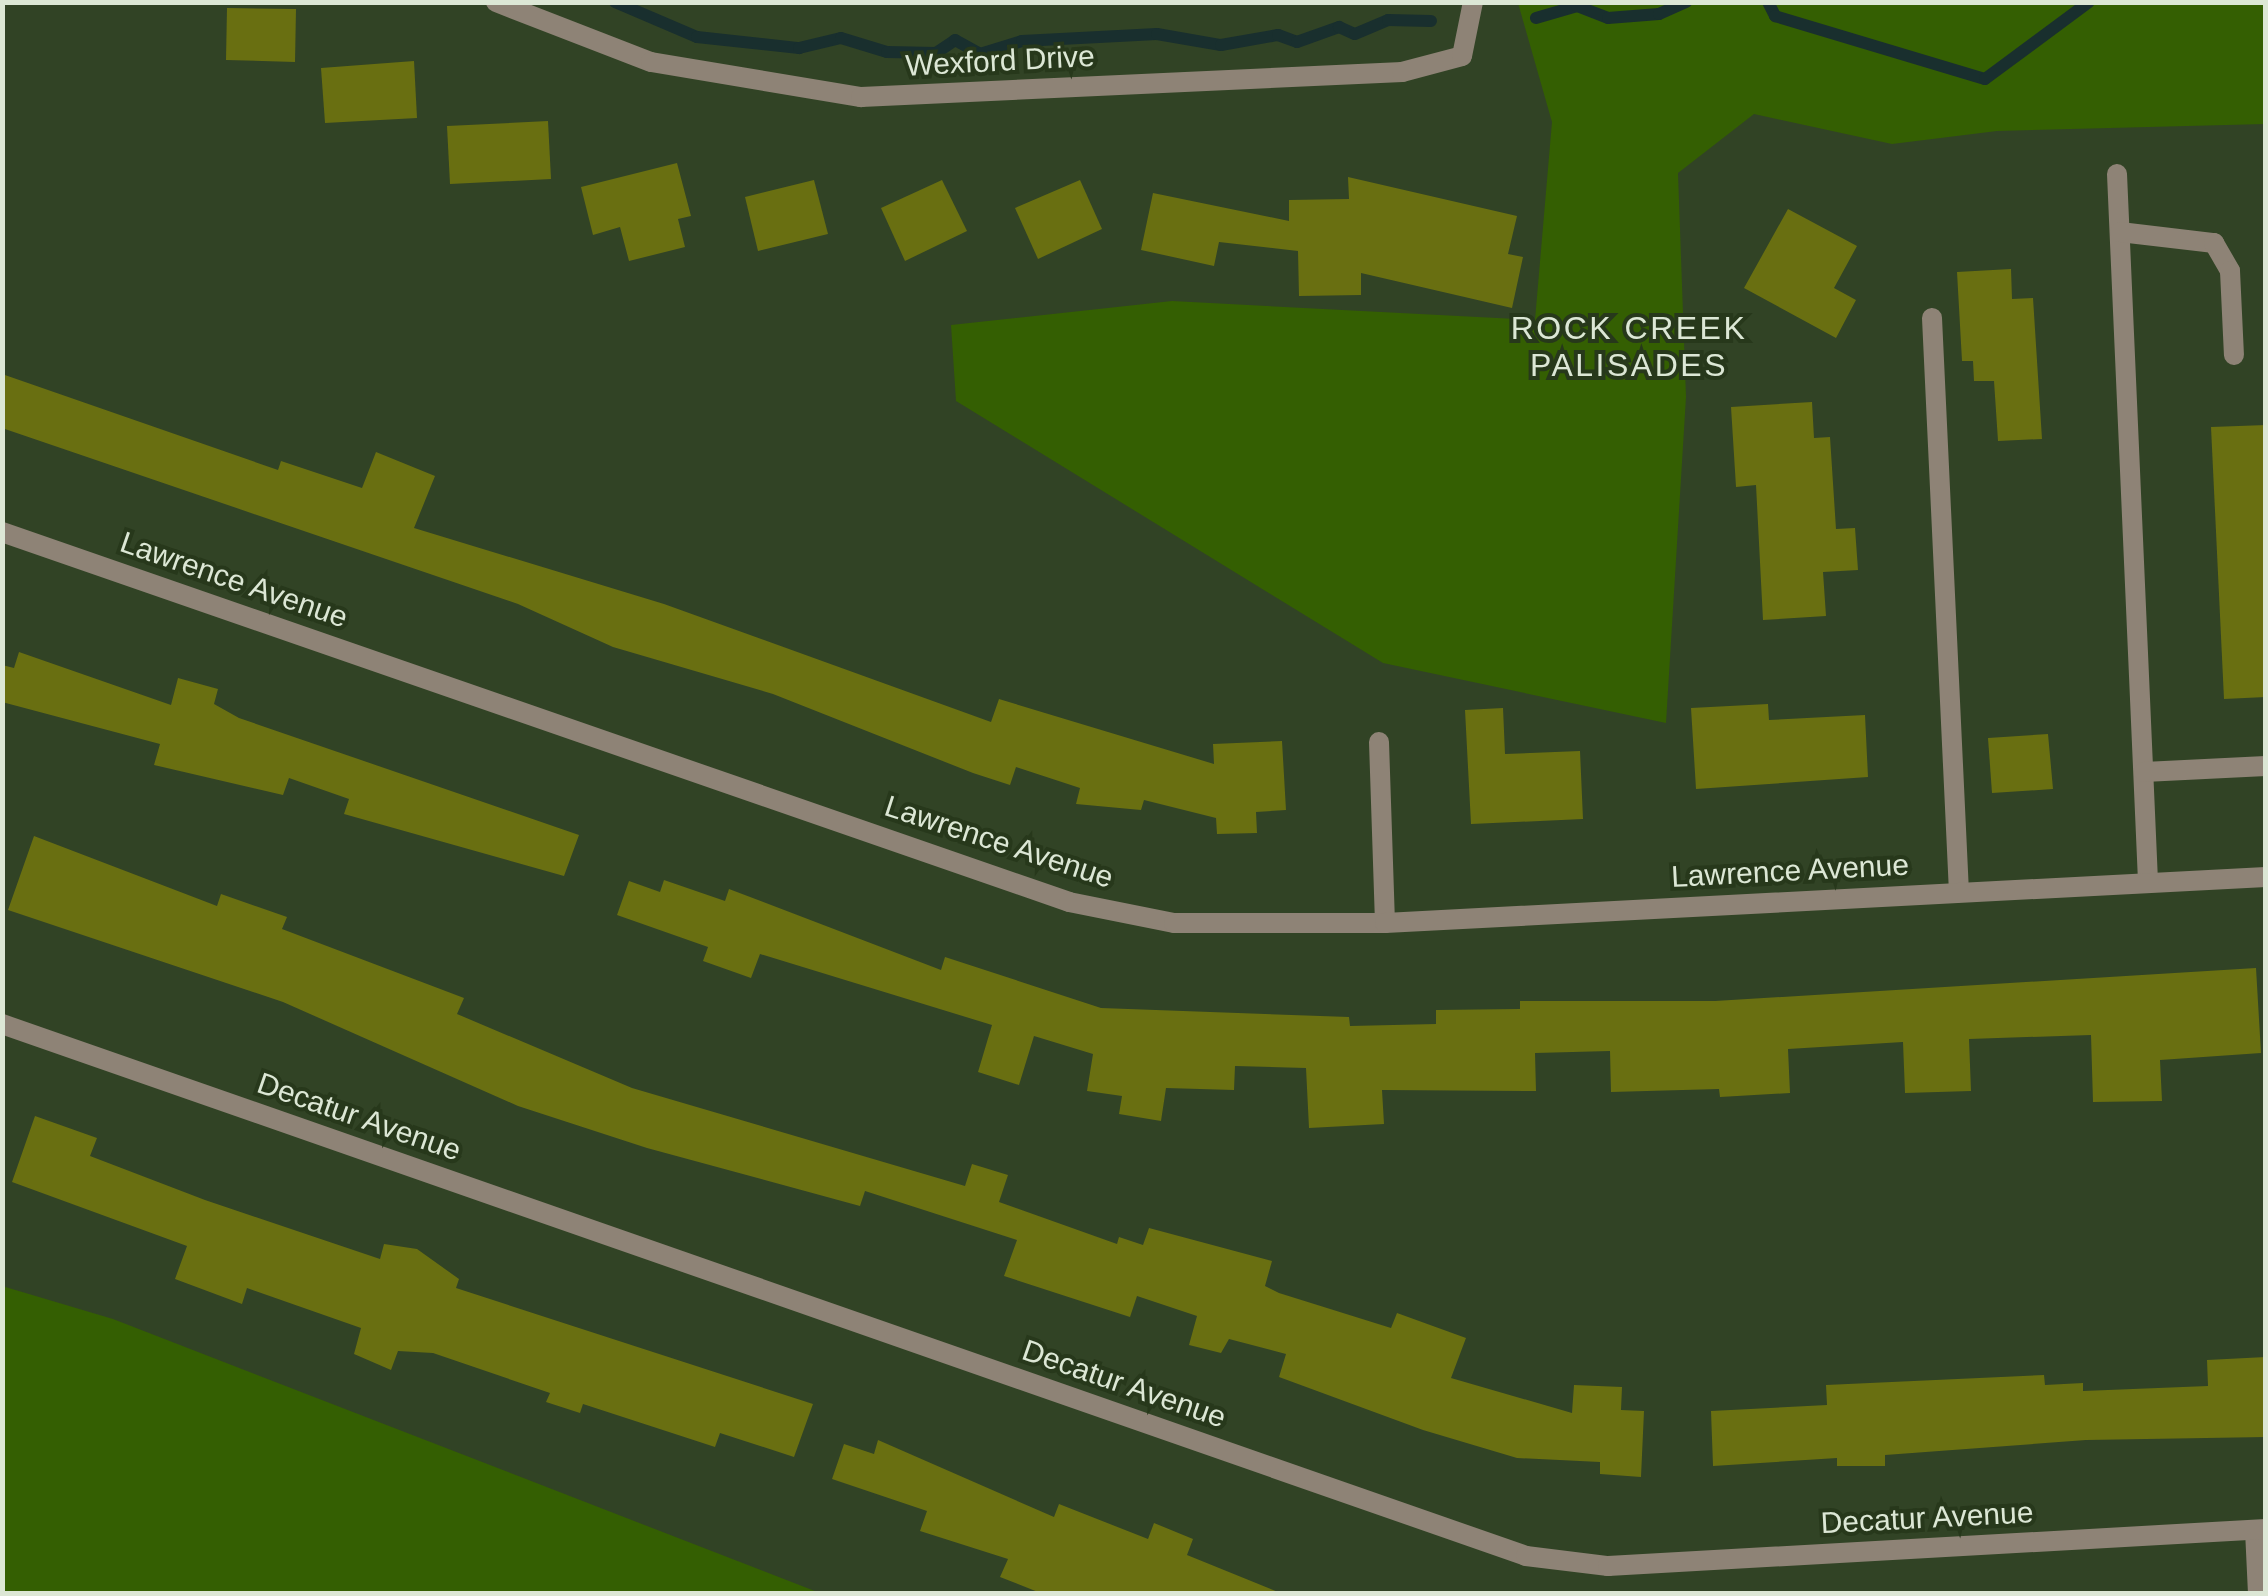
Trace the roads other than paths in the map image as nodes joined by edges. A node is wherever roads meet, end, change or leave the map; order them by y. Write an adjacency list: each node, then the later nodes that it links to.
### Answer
1 (496, 2): 2 (street, Wexford Drive)
2 (1473, 2)
3 (2117, 174): 4 (street)
4 (2120, 232): 6 (street); 10 (street)
5 (1932, 318): 13 (street)
6 (2234, 355)
7 (2, 532): 14 (street, Lawrence Avenue)
8 (1379, 742): 14 (street)
9 (2266, 766): 10 (street)
10 (2144, 772): 12 (street)
11 (2266, 877): 12 (street, Lawrence Avenue)
12 (2148, 882): 13 (street, Lawrence Avenue)
13 (1960, 892): 14 (street, Lawrence Avenue)
14 (1385, 923)
15 (2, 1024): 16 (street, Decatur Avenue)
16 (2260, 1529): 17 (street)
17 (2258, 1594)

